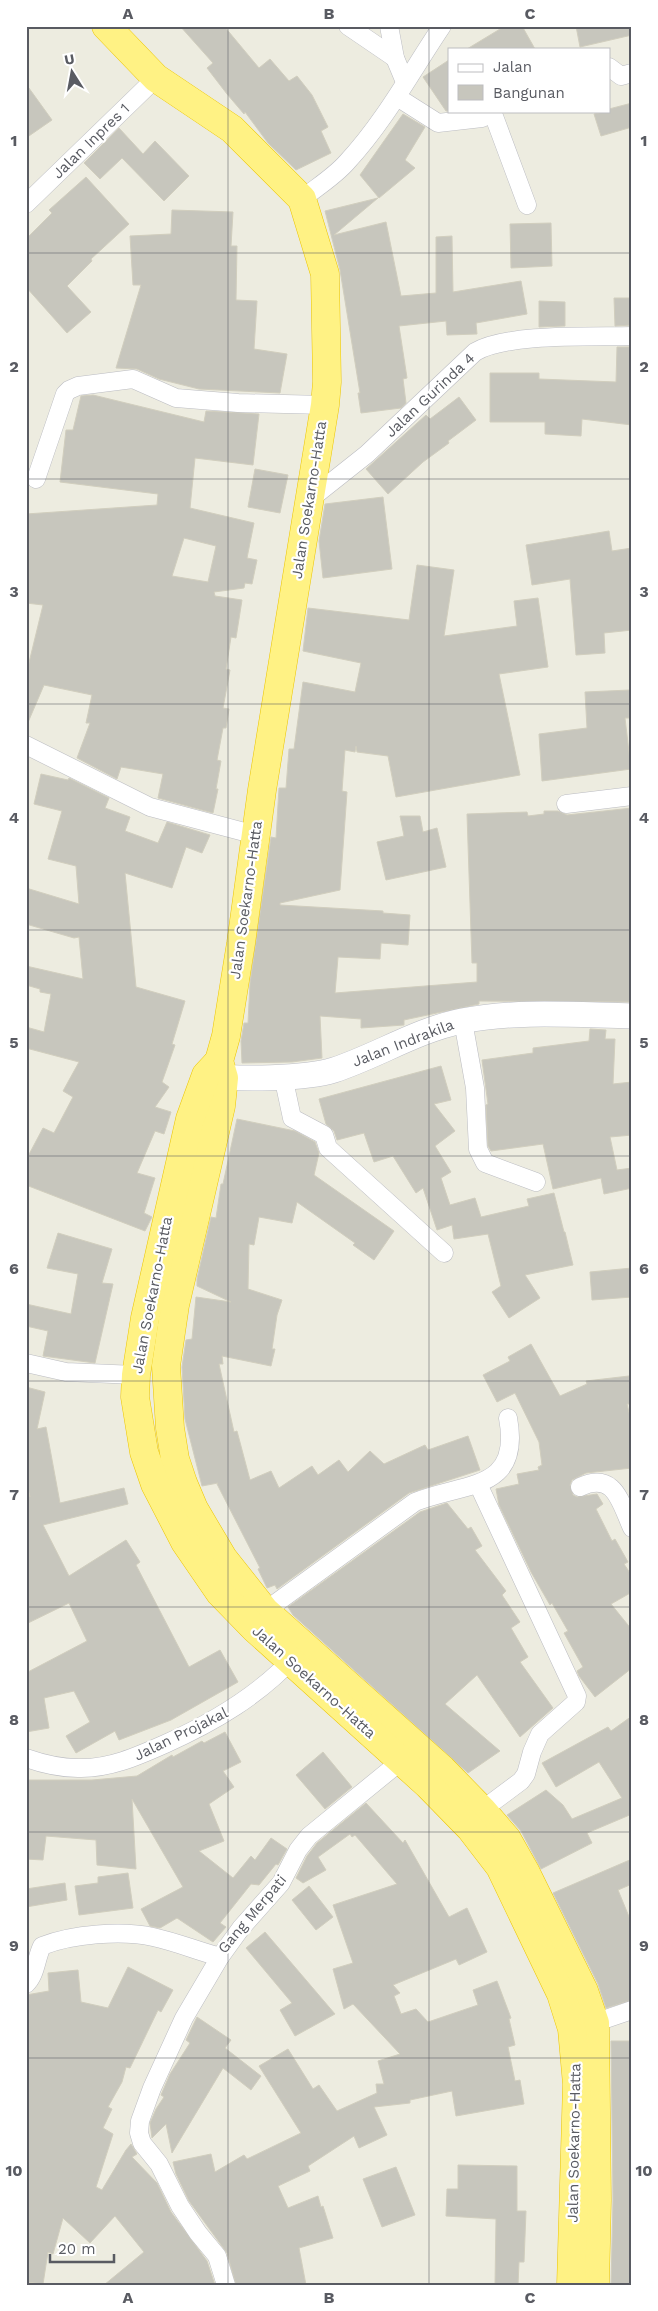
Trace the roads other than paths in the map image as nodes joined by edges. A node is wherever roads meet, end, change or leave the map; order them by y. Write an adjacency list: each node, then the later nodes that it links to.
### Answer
1 (106, 26): 8 (highway, Jalan Soekarno-Hatta)
2 (348, 26): 5 (street)
3 (389, 26): 5 (street)
4 (442, 26): 9 (street)
5 (395, 58): 9 (street)
6 (610, 68): 7 (street)
7 (632, 73)
8 (156, 78): 12 (highway, Jalan Soekarno-Hatta); 13 (street, Jalan Inpres 1)
9 (401, 90): 10 (street); 12 (street)
10 (484, 112)
11 (492, 112): 14 (street)
12 (302, 199): 16 (highway, Jalan Soekarno-Hatta)
13 (26, 204)
14 (527, 205)
15 (632, 336): 18 (street, Jalan Gurinda 4)
16 (325, 405): 17 (street); 18 (highway, Jalan Soekarno-Hatta)
17 (36, 479)
18 (309, 500): 22 (highway, Jalan Soekarno-Hatta)
19 (26, 745): 22 (street)
20 (632, 796): 21 (street)
21 (566, 804)
22 (256, 835): 25 (highway, Jalan Soekarno-Hatta)
23 (632, 1016): 24 (street, Jalan Indrakila)
24 (463, 1021): 26 (street, Jalan Indrakila); 27 (street)
25 (217, 1072): 26 (street, Jalan Indrakila); 30 (highway, Jalan Soekarno-Hatta); 35 (highway, Jalan Soekarno-Hatta)
26 (283, 1076): 28 (street)
27 (536, 1182)
28 (444, 1253)
29 (26, 1363): 30 (street)
30 (136, 1375): 36 (highway, Jalan Soekarno-Hatta)
31 (508, 1418): 32 (street)
32 (478, 1484): 35 (street); 40 (street)
33 (580, 1487): 34 (street)
34 (632, 1528)
35 (266, 1611): 36 (highway, Jalan Soekarno-Hatta)
36 (297, 1654): 37 (street, Jalan Projakal); 38 (highway, Jalan Soekarno-Hatta); 39 (highway, Jalan Soekarno-Hatta)
37 (26, 1758)
38 (401, 1761): 39 (highway, Jalan Soekarno-Hatta); 41 (street, Gang Merpati)
39 (435, 1777): 40 (highway, Jalan Soekarno-Hatta); 44 (highway, Jalan Soekarno-Hatta)
40 (482, 1810): 44 (highway, Jalan Soekarno-Hatta)
41 (220, 1957): 42 (street, Gang Merpati); 45 (street)
42 (26, 1984)
43 (632, 2010): 44 (street)
44 (584, 2026): 46 (highway, Jalan Soekarno-Hatta); 47 (highway, Jalan Soekarno-Hatta)
45 (226, 2285)
46 (571, 2285)
47 (595, 2285)

